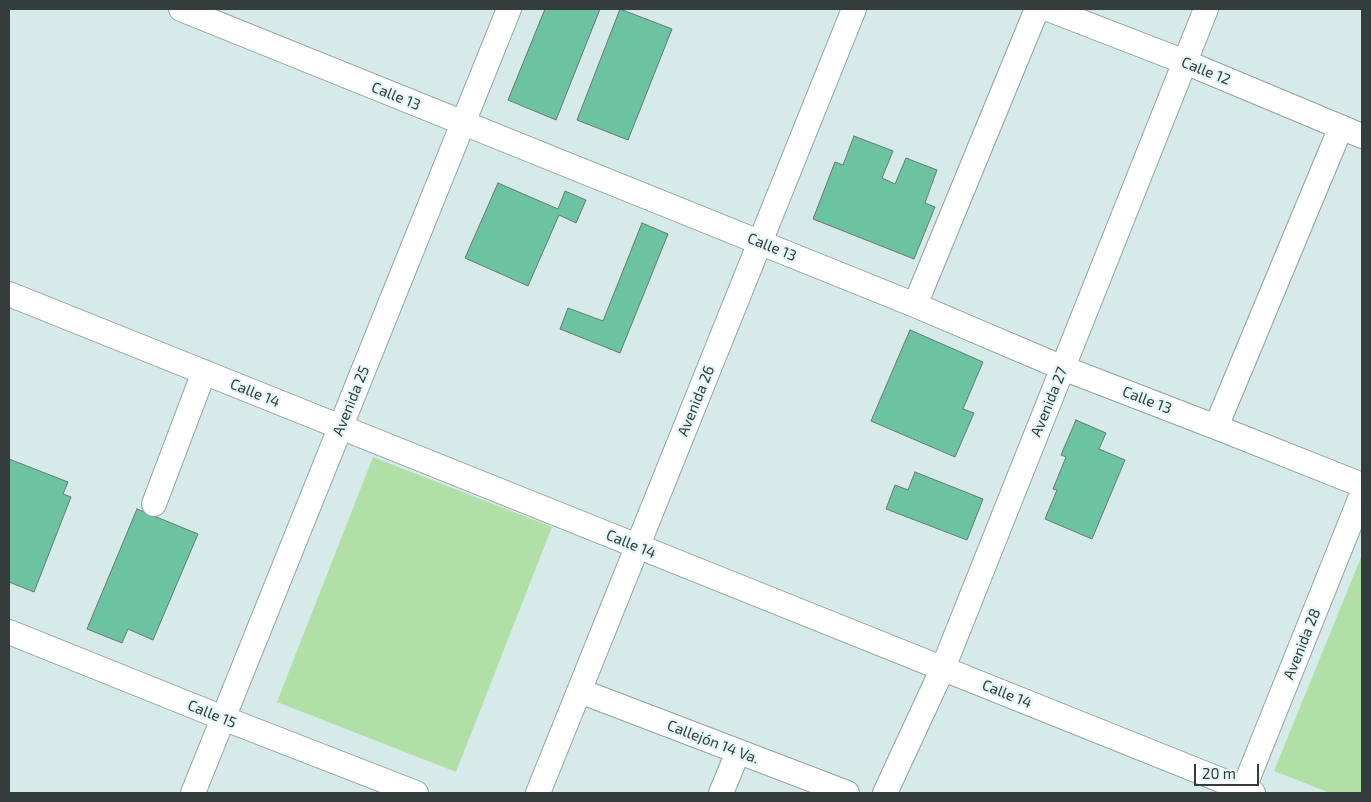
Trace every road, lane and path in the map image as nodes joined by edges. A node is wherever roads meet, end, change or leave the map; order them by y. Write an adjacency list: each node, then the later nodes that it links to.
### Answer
1 (181, 9): 8 (street, Calle 13)
2 (509, 9): 8 (street, Avenida 25)
3 (854, 9): 10 (street, Avenida 26)
4 (1036, 9): 12 (street)
5 (1048, 9): 7 (street, Calle 12)
6 (1206, 9): 7 (street, Avenida 27)
7 (1185, 62): 9 (street, Calle 12); 13 (street, Avenida 27)
8 (463, 123): 10 (street, Calle 13); 15 (street, Avenida 25)
9 (1352, 131): 16 (street)
10 (760, 242): 12 (street, Calle 13); 20 (street, Avenida 26)
11 (9, 294): 14 (street, Calle 14)
12 (915, 305): 13 (street, Calle 13)
13 (1063, 368): 16 (street, Calle 13); 22 (street, Avenida 27)
14 (204, 372): 15 (street, Calle 14); 19 (street)
15 (340, 427): 20 (street, Calle 14); 24 (street, Avenida 25)
16 (1216, 427): 17 (street, Calle 13)
17 (1362, 485)
18 (1362, 494): 26 (street, Avenida 28)
19 (154, 504)
20 (638, 546): 22 (street, Calle 14); 23 (street, Avenida 26)
21 (9, 632): 24 (street, Calle 15)
22 (943, 668): 26 (street, Calle 14); 32 (street, Avenida 27)
23 (580, 691): 25 (street, Callejón 14 Va.); 29 (street, Avenida 26)
24 (223, 718): 27 (street, Avenida 25); 28 (street, Calle 15)
25 (738, 752): 30 (street); 31 (street, Callejón 14 Va.)
26 (1246, 792)
27 (193, 793)
28 (416, 793)
29 (538, 793)
30 (721, 793)
31 (847, 793)
32 (885, 793)

